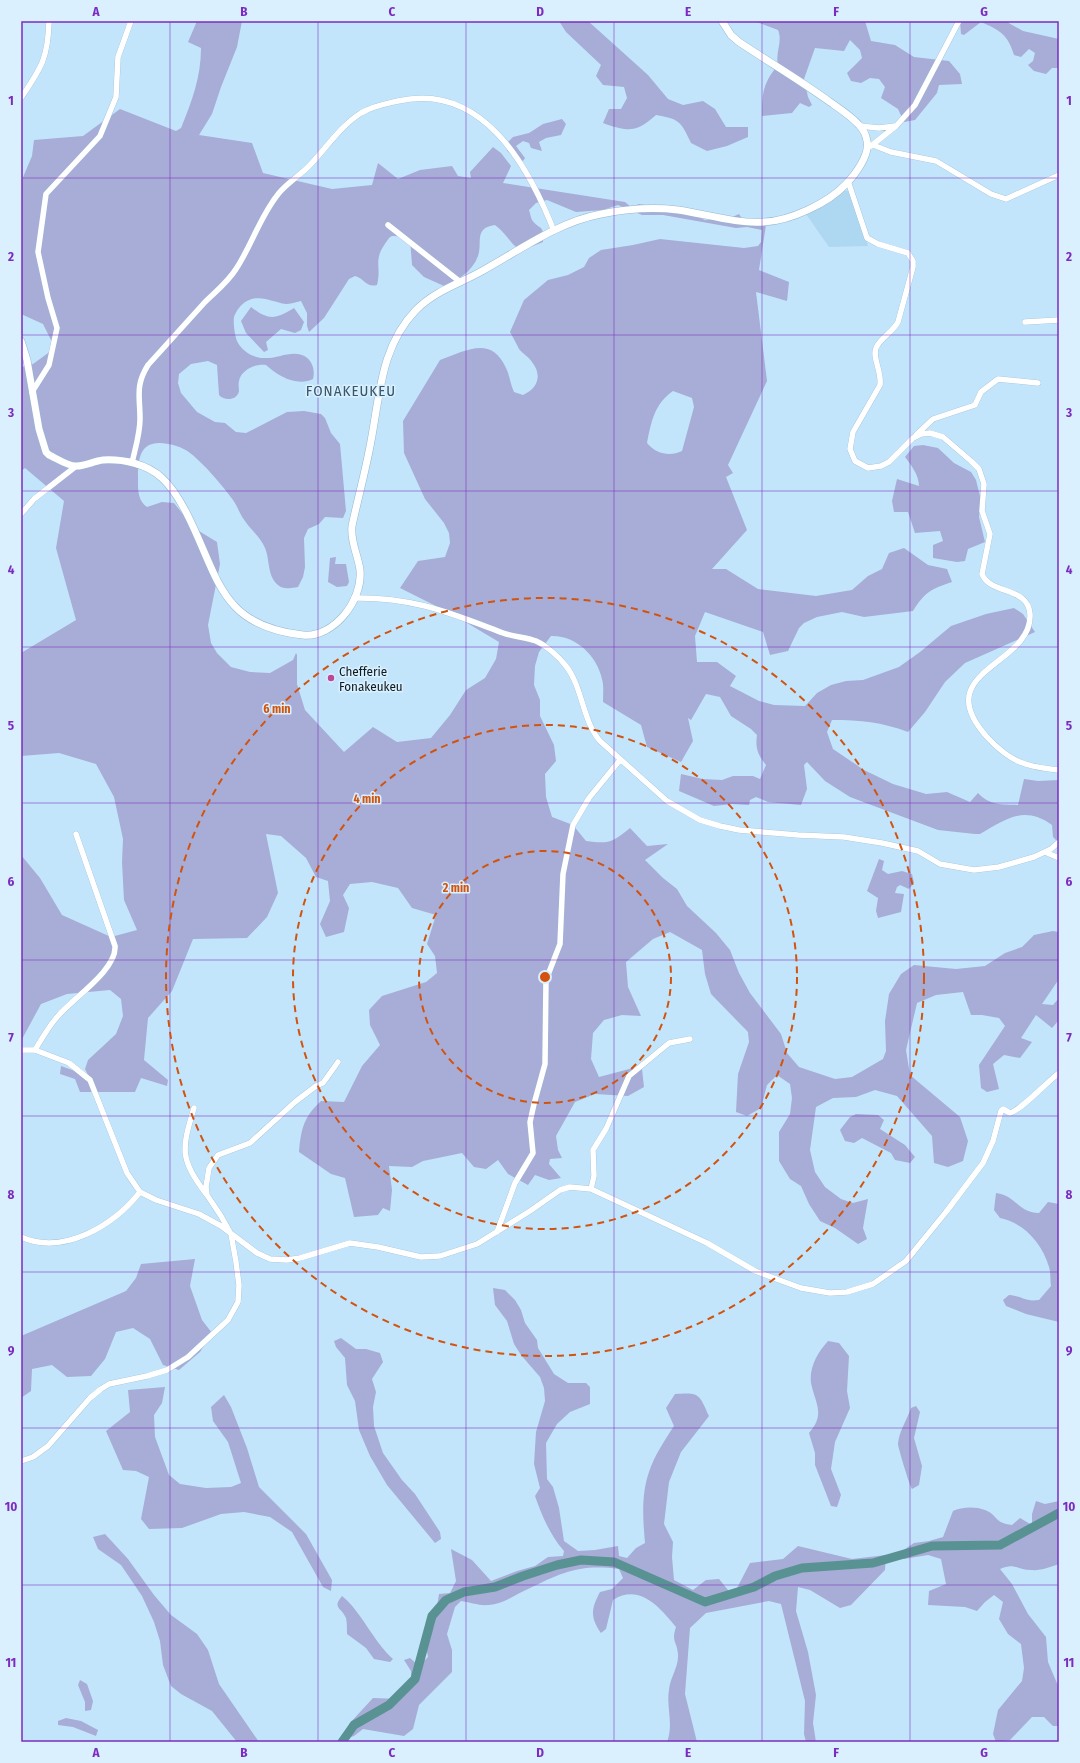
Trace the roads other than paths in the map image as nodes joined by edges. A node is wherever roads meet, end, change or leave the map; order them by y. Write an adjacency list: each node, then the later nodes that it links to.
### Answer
1 (50, 21): 5 (street)
2 (131, 21): 18 (street)
3 (722, 21): 6 (street)
4 (959, 21): 7 (street)
5 (21, 98)
6 (860, 126): 7 (street); 8 (street)
7 (896, 126): 8 (street)
8 (870, 146): 9 (street); 10 (street)
9 (1059, 175)
10 (848, 181): 12 (street); 19 (street)
11 (388, 225): 13 (street)
12 (554, 231): 13 (street); 20 (street)
13 (459, 281): 23 (street)
14 (1059, 320): 15 (street)
15 (1025, 322)
16 (21, 341): 18 (street)
17 (1038, 383): 19 (street)
18 (32, 393): 21 (street)
19 (912, 438): 25 (street)
20 (132, 463): 21 (street); 23 (street)
21 (75, 467): 22 (street)
22 (21, 514)
23 (354, 598): 24 (street)
24 (620, 760): 28 (street); 39 (street)
25 (1059, 770)
26 (76, 834): 32 (street)
27 (1058, 844): 28 (street); 29 (street)
28 (1045, 852): 29 (street)
29 (1059, 858)
30 (690, 1039): 36 (street)
31 (21, 1050): 32 (street)
32 (35, 1050): 37 (street)
33 (338, 1062): 38 (street)
34 (1059, 1073): 36 (street)
35 (194, 1108): 38 (street)
36 (591, 1189): 39 (street)
37 (140, 1192): 40 (street); 41 (street)
38 (207, 1195): 40 (street)
39 (497, 1232): 40 (street)
40 (231, 1234): 42 (street)
41 (21, 1237)
42 (21, 1461)

